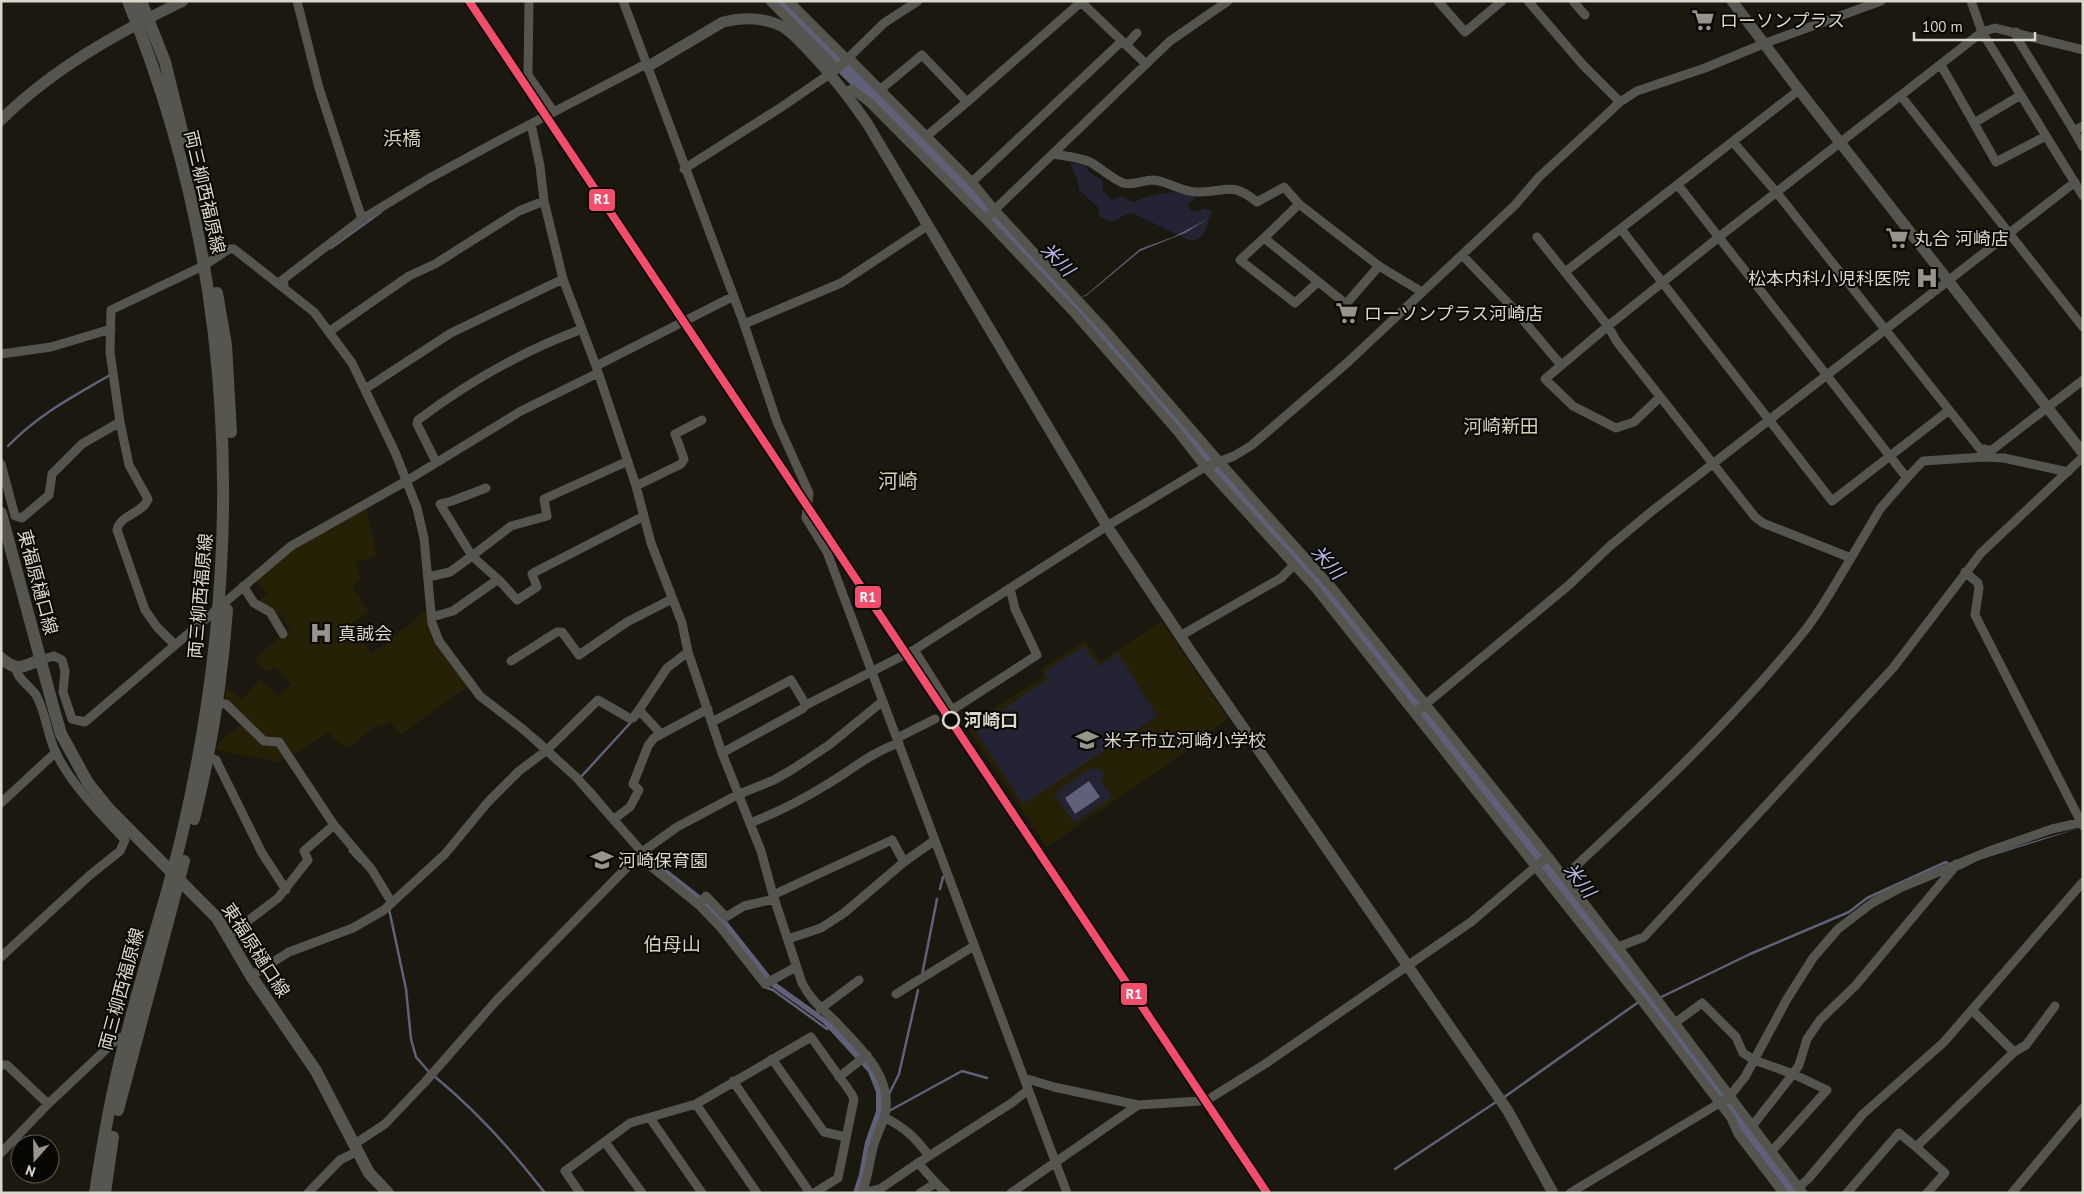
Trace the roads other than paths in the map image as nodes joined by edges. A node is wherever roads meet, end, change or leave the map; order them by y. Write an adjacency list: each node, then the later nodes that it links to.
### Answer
1 (128, 1): 20 (main road, 両三柳西福原線)
2 (141, 1): 20 (main road, 両三柳西福原線)
3 (183, 1): 20 (street)
4 (297, 1): 60 (street)
5 (529, 1): 38 (street)
6 (623, 1): 30 (street)
7 (770, 1): 28 (street)
8 (789, 1): 28 (street)
9 (918, 1): 28 (street)
10 (1228, 1): 27 (street)
11 (1438, 1): 12 (street)
12 (1502, 1)
13 (1528, 1): 37 (street)
14 (1573, 1): 19 (street)
15 (1732, 1): 25 (street)
16 (1881, 1): 25 (street)
17 (1971, 1): 21 (street)
18 (1082, 2): 24 (street); 36 (street)
19 (1585, 16)
20 (143, 21): 39 (street); 68 (main road, 両三柳西福原線)
21 (1982, 32): 22 (street); 29 (street); 34 (street)
22 (2016, 32): 26 (street); 43 (street)
23 (1137, 33): 24 (street)
24 (1124, 43): 27 (street); 51 (street)
25 (1763, 44): 32 (street); 37 (street)
26 (2082, 53)
27 (1146, 64): 49 (street)
28 (841, 65): 30 (street); 31 (street); 33 (street); 50 (street)
29 (1941, 65): 35 (street); 40 (street)
30 (647, 66): 38 (street); 50 (street)
31 (881, 89): 36 (street); 44 (street)
32 (1799, 90): 46 (street); 47 (street)
33 (845, 91): 59 (street); 61 (street)
34 (2021, 95): 40 (street); 45 (street)
35 (1901, 96): 47 (street); 63 (street)
36 (968, 102): 44 (street)
37 (1620, 102): 67 (street)
38 (554, 112): 41 (street)
39 (1, 120)
40 (1974, 123): 45 (street)
41 (531, 124): 56 (street); 60 (street)
42 (2083, 126): 43 (street)
43 (2074, 132): 48 (street)
44 (928, 136): 51 (street)
45 (2046, 136): 52 (street)
46 (1733, 142): 53 (street); 54 (street)
47 (1842, 143): 54 (street); 72 (street)
48 (2083, 147)
49 (1053, 154): 57 (street); 58 (street)
50 (684, 168): 77 (street)
51 (972, 182): 58 (street)
52 (2074, 182): 55 (street); 63 (street)
53 (1678, 185): 62 (street); 65 (street)
54 (1777, 193): 65 (street); 83 (street)
55 (2083, 196)
56 (544, 201): 71 (street); 84 (street)
57 (1299, 204): 66 (street); 69 (street)
58 (995, 210): 59 (street); 105 (street)
59 (985, 218): 105 (street)
60 (362, 219): 75 (street)
61 (927, 226): 78 (street); 113 (street)
62 (1621, 229): 70 (street); 74 (street)
63 (2010, 233): 72 (street); 80 (street)
64 (1538, 237): 70 (street)
65 (1719, 237): 74 (street); 88 (street)
66 (1264, 238): 73 (street); 73 (street)
67 (1462, 255): 76 (street); 86 (street)
68 (208, 262): 75 (street); 81 (street); 123 (main road, 両三柳西福原線)
69 (1378, 266): 73 (street); 76 (street)
70 (1564, 272): 79 (street)
71 (563, 279): 82 (street); 90 (street)
72 (1948, 280): 83 (street); 92 (street)
73 (1318, 282)
74 (1664, 283): 79 (street); 95 (street)
75 (282, 286): 84 (street)
76 (1422, 292): 105 (street)
77 (732, 297): 78 (street); 87 (street)
78 (744, 324): 134 (street)
79 (1608, 326): 86 (street); 91 (street)
80 (2083, 327)
81 (110, 329): 85 (street); 96 (street)
82 (582, 329): 87 (street); 102 (street)
83 (1886, 329): 88 (street); 93 (street)
84 (330, 331): 90 (street)
85 (1, 354)
86 (1561, 365): 91 (street)
87 (597, 369): 101 (street); 102 (street)
88 (1827, 376): 95 (street); 99 (street)
89 (2083, 380): 92 (street)
90 (364, 389): 108 (street)
91 (1660, 397): 103 (street)
92 (2047, 408): 97 (street); 98 (street)
93 (1948, 411): 97 (street); 99 (street)
94 (702, 420): 109 (street)
95 (1770, 420): 99 (street); 103 (street)
96 (120, 422): 104 (street); 127 (street)
97 (1985, 453): 106 (street); 107 (street)
98 (2083, 453)
99 (1890, 457): 107 (street)
100 (2083, 457): 106 (street)
101 (628, 461): 109 (street); 114 (street)
102 (436, 462): 108 (street)
103 (1713, 463): 115 (street); 137 (street)
104 (1, 464)
105 (1213, 465): 113 (street); 116 (street); 137 (street)
106 (2068, 472): 117 (street)
107 (1906, 478): 115 (street)
108 (408, 480): 118 (street); 120 (street)
109 (636, 486): 112 (street)
110 (486, 488): 114 (street)
111 (1, 513): 131 (main road, 東福原樋口線)
112 (644, 516): 119 (street); 122 (street)
113 (1107, 526): 121 (street); 126 (street)
114 (472, 556): 118 (street); 119 (street)
115 (1851, 558): 162 (street)
116 (1294, 565): 126 (street); 141 (street)
117 (1965, 572): 154 (street); 171 (street)
118 (428, 577): 124 (street)
119 (497, 580): 124 (street)
120 (243, 586): 123 (street); 125 (street)
121 (1010, 588): 128 (street); 128 (street)
122 (672, 599): 129 (street); 132 (street)
123 (223, 603): 127 (street); 136 (main road, 両三柳西福原線); 161 (main road, 両三柳西福原線)
124 (432, 617): 146 (street)
125 (283, 634)
126 (1180, 636): 174 (street)
127 (175, 645): 131 (street)
128 (914, 650): 134 (street)
129 (688, 652): 139 (street); 140 (street)
130 (1, 658): 133 (main road)
131 (40, 660): 133 (main road, 東福原樋口線); 161 (main road, 東福原樋口線)
132 (511, 661)
133 (16, 668): 147 (street)
134 (873, 672): 135 (street); 138 (street)
135 (884, 701): 145 (street); 150 (street)
136 (217, 703): 149 (main road, 両三柳西福原線); 155 (street)
137 (1425, 704): 141 (street); 158 (street)
138 (806, 705): 143 (street); 148 (street)
139 (708, 709): 143 (street); 144 (street)
140 (639, 710): 144 (street); 146 (street)
141 (1415, 713): 158 (street)
142 (935, 719): 145 (street)
143 (712, 722): 148 (street)
144 (661, 734): 152 (street)
145 (898, 741): 153 (street); 156 (street)
146 (547, 750): 152 (street); 167 (street)
147 (56, 752): 151 (street); 172 (street)
148 (722, 753): 150 (street)
149 (208, 757): 161 (main road, 両三柳西福原線); 164 (street)
150 (737, 795): 153 (street); 157 (street)
151 (3, 800)
152 (614, 819): 157 (street)
153 (750, 823): 165 (street)
154 (2082, 823): 160 (street)
155 (334, 825): 164 (street); 167 (street)
156 (935, 840): 159 (street); 170 (street)
157 (640, 854): 166 (street); 206 (street)
158 (1542, 861): 162 (street); 174 (street); 194 (street)
159 (904, 862): 165 (street); 169 (street)
160 (1956, 864): 186 (street); 188 (street)
161 (176, 876): 168 (main road, 東福原樋口線); 182 (main road, 両三柳西福原線); 215 (main road, 両三柳西福原線)
162 (1564, 877): 171 (street)
163 (2083, 882): 180 (street)
164 (286, 890): 168 (street)
165 (774, 897): 166 (street); 169 (street)
166 (702, 902): 173 (street)
167 (392, 903): 175 (street)
168 (228, 936): 175 (main road, 東福原樋口線)
169 (788, 939): 173 (street)
170 (974, 946): 177 (street); 190 (street)
171 (1618, 947): 181 (street)
172 (1, 957)
173 (796, 967): 179 (street)
174 (1408, 967): 193 (street); 229 (street)
175 (251, 976): 206 (main road, 東福原樋口線)
176 (859, 980): 179 (street)
177 (896, 994)
178 (2055, 1006): 183 (street)
179 (820, 1009): 184 (street)
180 (1972, 1010): 183 (street); 213 (street)
181 (1675, 1023): 186 (street); 194 (street)
182 (126, 1035): 196 (street); 214 (main road, 両三柳西福原線)
183 (2014, 1052): 205 (street)
184 (867, 1055): 189 (street); 200 (street)
185 (772, 1059): 189 (street); 191 (street); 203 (street)
186 (1754, 1060): 188 (street); 194 (street)
187 (1, 1065): 196 (street)
188 (1793, 1074): 202 (street); 207 (street)
189 (839, 1076): 203 (street)
190 (1024, 1078): 192 (street); 198 (street)
191 (733, 1081): 197 (street); 222 (street)
192 (1028, 1090): 209 (street); 211 (street)
193 (1212, 1097)
194 (1726, 1100): 202 (street); 230 (street); 231 (street)
195 (1200, 1101): 198 (street)
196 (48, 1104): 208 (street)
197 (696, 1104): 201 (street); 221 (street)
198 (1138, 1104): 211 (street)
199 (2083, 1108): 234 (street)
200 (884, 1116): 209 (street); 224 (street)
201 (650, 1118): 204 (street); 220 (street)
202 (1753, 1125): 207 (street)
203 (846, 1137): 223 (street)
204 (605, 1142): 218 (street); 219 (street)
205 (1916, 1147): 232 (street); 233 (street)
206 (355, 1149): 216 (street); 217 (main road, 東福原樋口線)
207 (1772, 1151): 213 (street)
208 (1, 1153)
209 (929, 1156): 210 (street)
210 (918, 1163): 212 (street); 224 (street)
211 (1056, 1163): 227 (street); 228 (street)
212 (936, 1183): 225 (street); 226 (street)
213 (1801, 1190)
214 (95, 1193)
215 (105, 1193)
216 (308, 1193)
217 (388, 1193)
218 (580, 1193)
219 (642, 1193)
220 (702, 1193)
221 (757, 1193)
222 (810, 1193)
223 (814, 1193)
224 (862, 1193)
225 (920, 1193)
226 (946, 1193)
227 (1010, 1193)
228 (1067, 1193)
229 (1553, 1193)
230 (1570, 1193)
231 (1783, 1193)
232 (1847, 1193)
233 (1927, 1193)
234 (2012, 1193)

